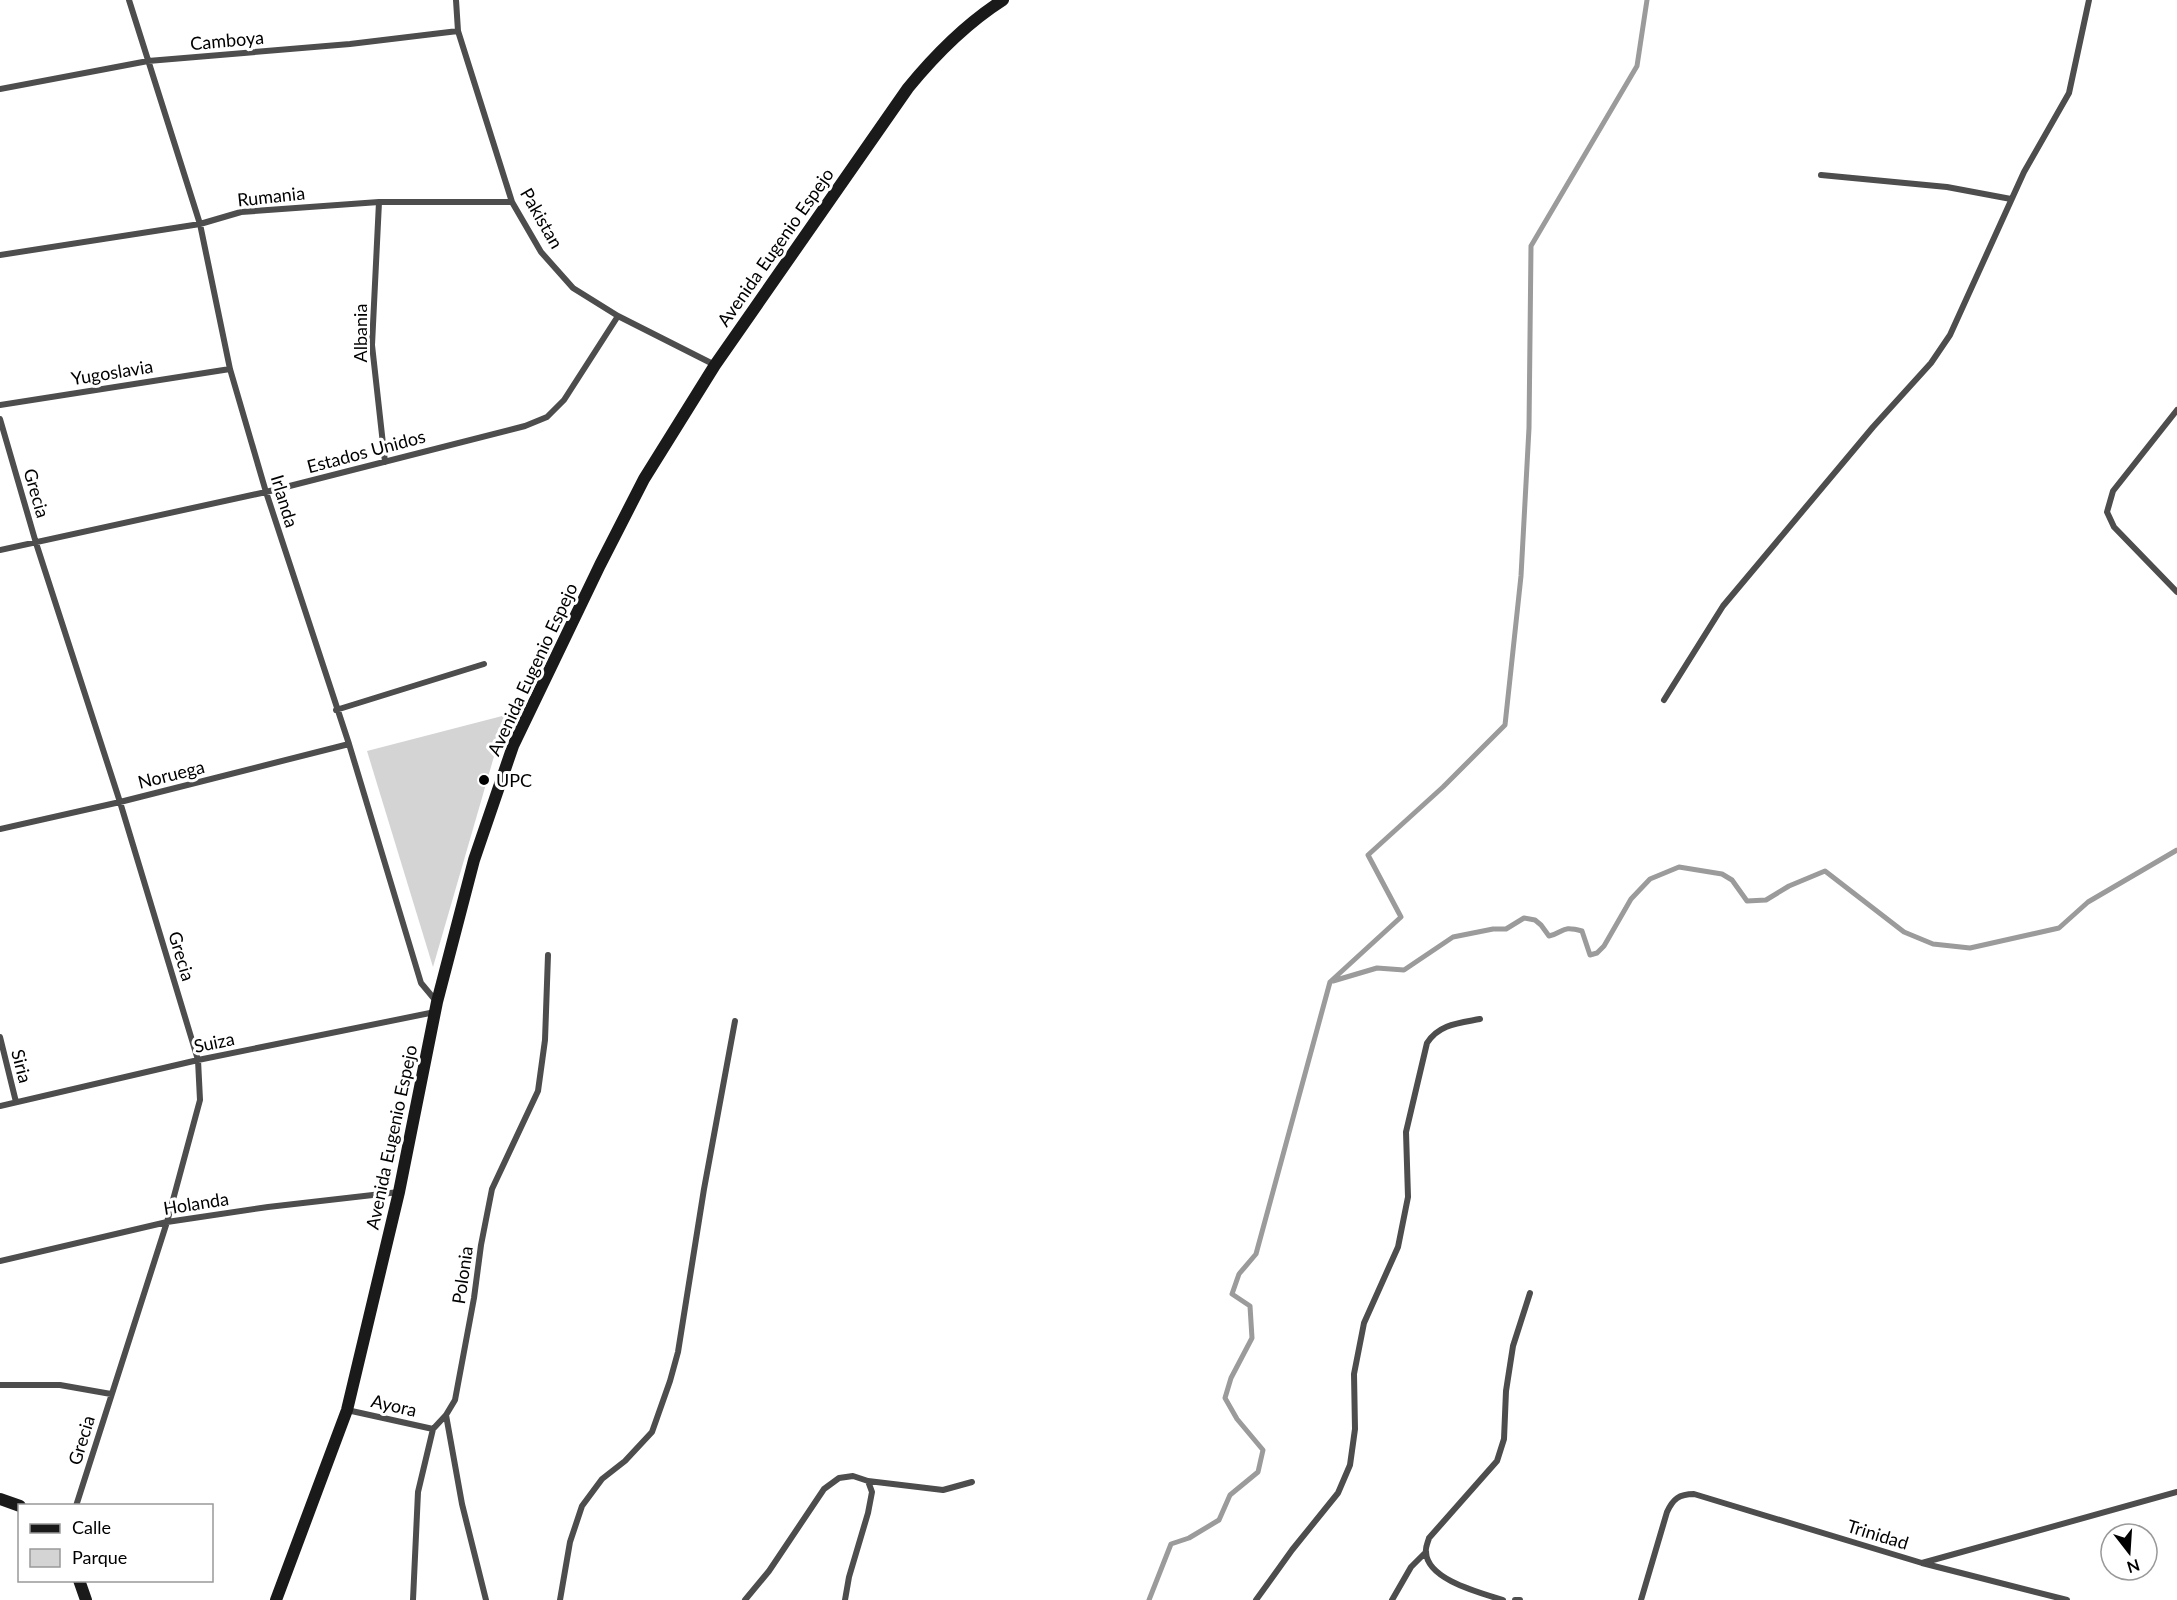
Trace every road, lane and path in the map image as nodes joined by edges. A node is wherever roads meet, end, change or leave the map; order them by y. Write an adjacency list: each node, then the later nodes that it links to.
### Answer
1 (129, 0): 6 (street, Irlanda)
2 (456, 0): 5 (street, Pakistan)
3 (1003, 0): 15 (main road, Avenida Eugenio Espejo)
4 (2089, 0): 9 (street)
5 (458, 31): 6 (street, Camboya); 11 (street, Pakistan)
6 (148, 61): 7 (street, Camboya); 12 (street, Irlanda)
7 (0, 89)
8 (1821, 175): 9 (street)
9 (2011, 199): 26 (street)
10 (379, 202): 11 (street, Rumania); 12 (street, Rumania); 20 (street, Albania)
11 (512, 202): 14 (street, Pakistan)
12 (200, 224): 13 (street, Rumania); 16 (street, Irlanda)
13 (0, 255)
14 (618, 316): 15 (street, Pakistan); 20 (street, Estados Unidos)
15 (716, 365): 32 (main road, Avenida Eugenio Espejo)
16 (230, 369): 17 (street, Yugoslavia); 21 (street, Irlanda)
17 (0, 405)
18 (2177, 410): 24 (street)
19 (0, 419): 22 (street, Grecia)
20 (385, 462): 21 (street, Estados Unidos)
21 (266, 492): 22 (street, Estados Unidos); 27 (street, Irlanda)
22 (36, 543): 23 (street, Estados Unidos); 29 (street, Grecia)
23 (0, 550)
24 (2177, 592)
25 (484, 664): 27 (street)
26 (1664, 700)
27 (336, 710): 28 (street, Irlanda)
28 (349, 744): 29 (street, Noruega); 32 (street, Irlanda)
29 (120, 802): 30 (street, Noruega); 36 (street, Grecia)
30 (0, 829)
31 (548, 955): 46 (street, Polonia)
32 (436, 1007): 36 (street, Suiza); 39 (main road, Avenida Eugenio Espejo)
33 (1480, 1019): 64 (street)
34 (735, 1021): 61 (street)
35 (0, 1037): 37 (street, Siria)
36 (198, 1060): 37 (street, Suiza); 40 (street, Grecia)
37 (16, 1102): 38 (street, Suiza)
38 (0, 1106)
39 (399, 1192): 40 (street, Holanda); 45 (main road, Avenida Eugenio Espejo)
40 (167, 1222): 41 (street, Holanda); 44 (street, Grecia)
41 (0, 1261)
42 (1530, 1293): 54 (street)
43 (0, 1385): 44 (street)
44 (111, 1394): 52 (street, Grecia)
45 (348, 1410): 47 (street, Ayora); 58 (main road, Avenida Eugenio Espejo)
46 (446, 1415): 47 (street, Polonia); 60 (street)
47 (434, 1429): 59 (street, Polonia)
48 (868, 1481): 49 (street); 62 (street); 63 (street)
49 (972, 1482)
50 (2177, 1492): 55 (street, Trinidad)
51 (0, 1499): 53 (main road)
52 (77, 1504)
53 (18, 1505)
54 (1426, 1552): 65 (street); 66 (street)
55 (1922, 1563): 67 (street, Trinidad); 68 (street)
56 (79, 1582): 57 (main road)
57 (86, 1600)
58 (276, 1600)
59 (413, 1600)
60 (486, 1600)
61 (560, 1600)
62 (745, 1600)
63 (845, 1600)
64 (1256, 1600)
65 (1392, 1600)
66 (1503, 1600)
67 (1641, 1600)
68 (2067, 1600)

